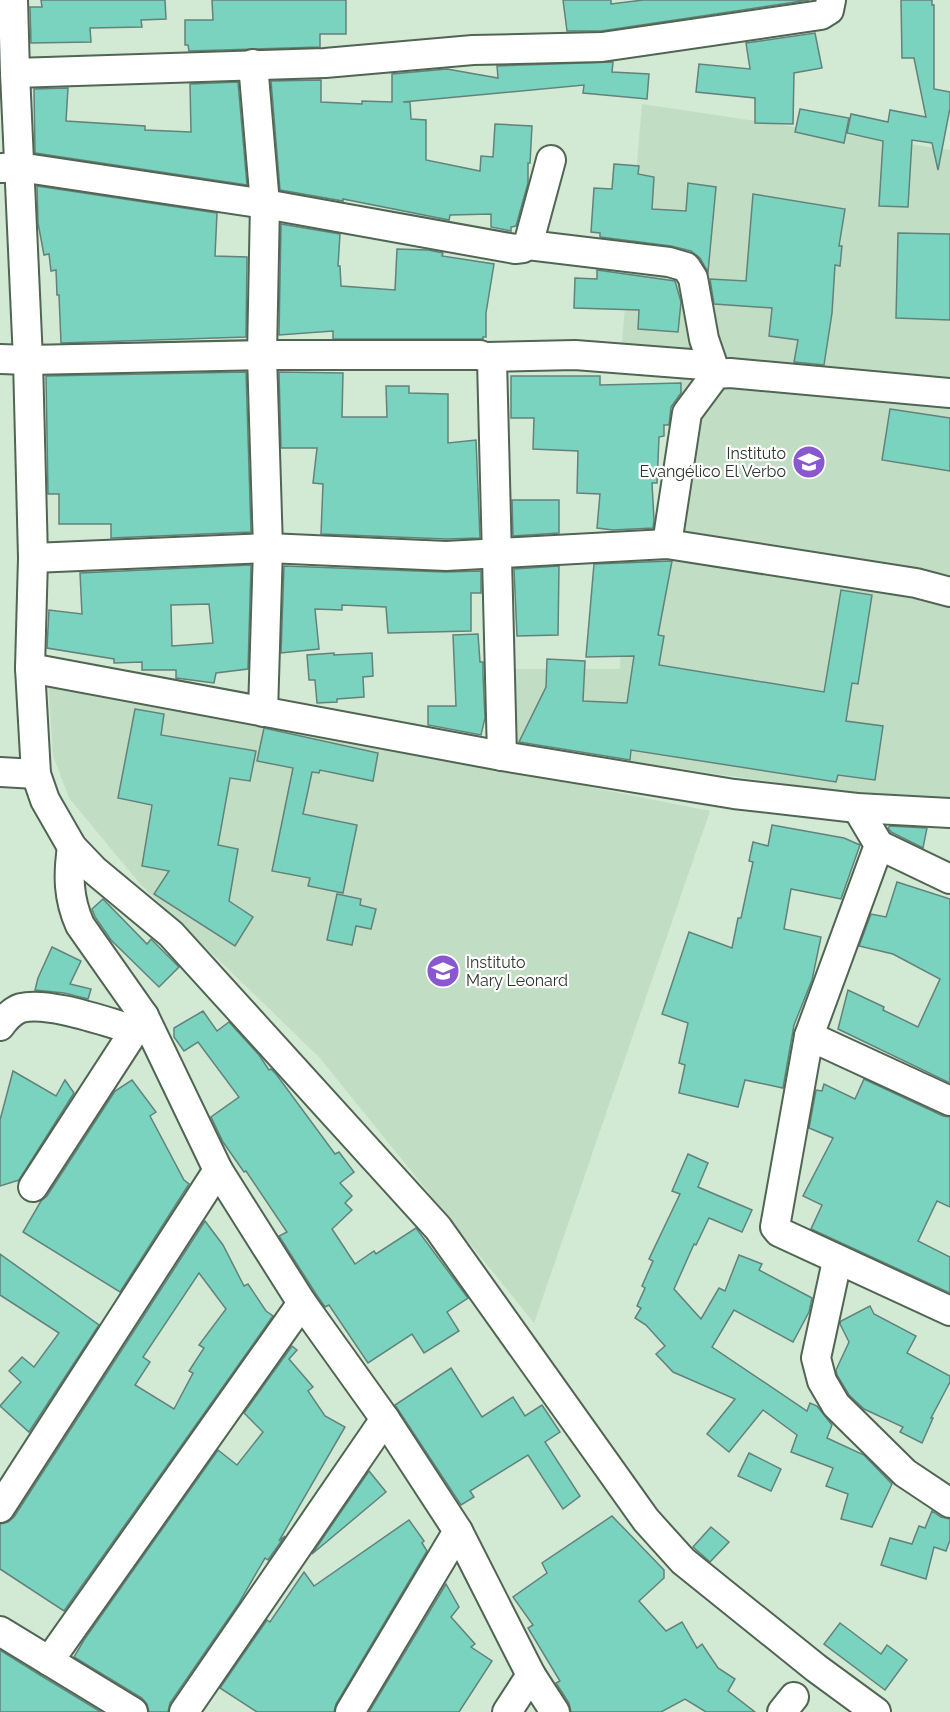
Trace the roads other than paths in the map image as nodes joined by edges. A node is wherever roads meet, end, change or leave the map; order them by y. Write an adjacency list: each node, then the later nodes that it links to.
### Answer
1 (13, 0): 4 (street)
2 (831, 0): 3 (street)
3 (253, 64): 4 (street); 7 (street)
4 (15, 73): 6 (street)
5 (551, 160): 8 (street)
6 (9, 168): 7 (street); 12 (street)
7 (265, 204): 8 (street); 9 (street)
8 (528, 245): 13 (street)
9 (262, 355): 10 (street); 12 (street); 16 (street)
10 (487, 357): 13 (street); 17 (street)
11 (0, 359): 12 (street)
12 (28, 360): 18 (street)
13 (716, 374): 14 (street); 15 (street)
14 (950, 393)
15 (658, 545): 17 (street); 19 (street)
16 (268, 548): 17 (street); 18 (street); 21 (street)
17 (498, 553): 22 (street)
18 (33, 558): 20 (street)
19 (950, 592)
20 (30, 668): 21 (street); 24 (street)
21 (263, 712): 22 (street)
22 (502, 756): 25 (street)
23 (0, 772): 24 (street)
24 (36, 774): 28 (street)
25 (857, 808): 26 (street); 27 (street)
26 (950, 813)
27 (879, 845): 29 (street); 32 (street)
28 (72, 847): 30 (street); 51 (street)
29 (950, 879)
30 (139, 1023): 31 (street); 34 (street); 35 (street)
31 (0, 1026)
32 (809, 1036): 33 (street); 36 (street)
33 (950, 1101)
34 (218, 1170): 37 (street); 41 (street)
35 (33, 1187)
36 (837, 1261): 38 (street); 40 (street)
37 (302, 1303): 39 (street); 44 (street)
38 (950, 1311)
39 (385, 1419): 42 (street); 47 (street)
40 (950, 1503)
41 (0, 1508)
42 (458, 1532): 45 (street); 48 (street)
43 (0, 1630): 44 (street)
44 (50, 1661): 46 (street)
45 (531, 1675): 49 (street); 50 (street)
46 (133, 1712)
47 (184, 1712)
48 (350, 1712)
49 (507, 1712)
50 (555, 1712)
51 (876, 1712)

